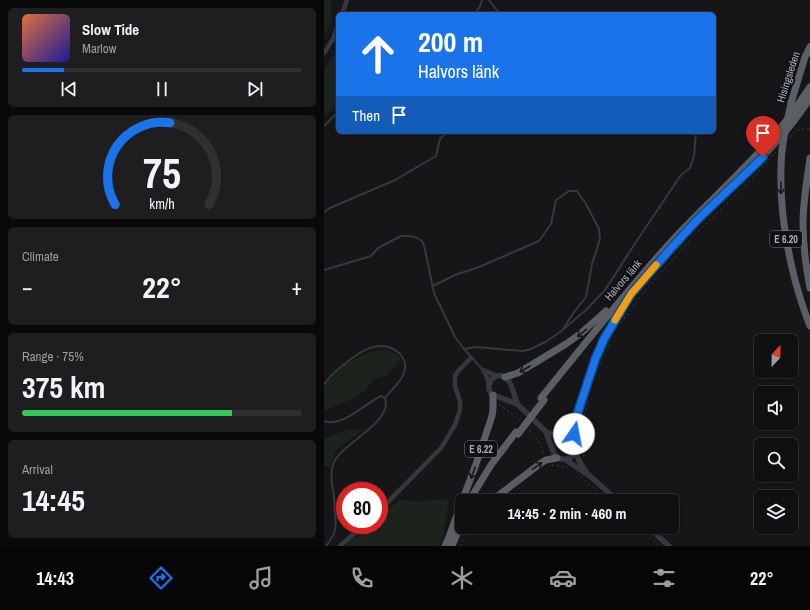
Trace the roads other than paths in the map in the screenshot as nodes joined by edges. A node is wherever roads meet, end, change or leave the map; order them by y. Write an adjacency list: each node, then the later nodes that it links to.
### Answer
1 (347, 0): 4 (street)
2 (482, 0): 5 (lane)
3 (489, 0): 6 (lane)
4 (343, 12)
5 (476, 12)
6 (498, 12)
7 (336, 31): 9 (street)
8 (810, 47): 23 (highway, Hisingsleden / E 6.20, one-way to 23, bridge)
9 (324, 53)
10 (810, 87): 22 (highway, Halvors länk / E 6.22)
11 (810, 98): 21 (highway, Halvors länk / E 6.22)
12 (336, 114): 13 (lane)
13 (324, 126)
14 (444, 134): 17 (lane)
15 (696, 134): 24 (lane)
16 (810, 158): 20 (highway, E 6.20)
17 (324, 212)
18 (324, 270): 19 (lane)
19 (433, 286): 24 (lane); 25 (lane)
20 (810, 288)
21 (631, 294): 33 (highway, Halvors länk / E 6.22); 38 (highway, E 6.22)
22 (622, 298): 28 (highway, E 6.22, one-way to 28); 33 (highway, Halvors länk / E 6.22)
23 (810, 326)
24 (560, 332): 25 (lane)
25 (464, 350): 26 (lane)
26 (471, 358): 27 (lane); 47 (street)
27 (483, 370): 28 (street); 29 (street)
28 (502, 376): 29 (street, E 6.22); 34 (street)
29 (489, 384): 31 (street, E 6.22)
30 (324, 385): 32 (lane)
31 (493, 395): 34 (street); 42 (highway, E 6.22, one-way to 42)
32 (385, 398): 35 (lane); 54 (lane)
33 (543, 399): 37 (highway, Halvors länk / E 6.22, bridge)
34 (517, 404): 36 (street)
35 (324, 421)
36 (546, 432): 38 (street); 39 (street)
37 (517, 433): 43 (highway, Halvors länk / E 6.22); 44 (highway, Halvors länk / E 6.22)
38 (574, 449): 40 (street); 41 (street)
39 (557, 458): 40 (street); 45 (highway, one-way to 39)
40 (566, 460): 41 (street)
41 (579, 466): 46 (street)
42 (465, 494)
43 (473, 494)
44 (477, 494)
45 (500, 494)
46 (610, 494)
47 (388, 502)
48 (455, 520): 53 (highway, E 6.22)
49 (455, 526): 53 (highway, E 6.22)
50 (354, 534): 55 (street)
51 (458, 534): 57 (highway)
52 (656, 534): 58 (street)
53 (449, 537): 56 (highway, E 6.22)
54 (326, 546)
55 (340, 546)
56 (445, 546)
57 (452, 546)
58 (669, 546)

